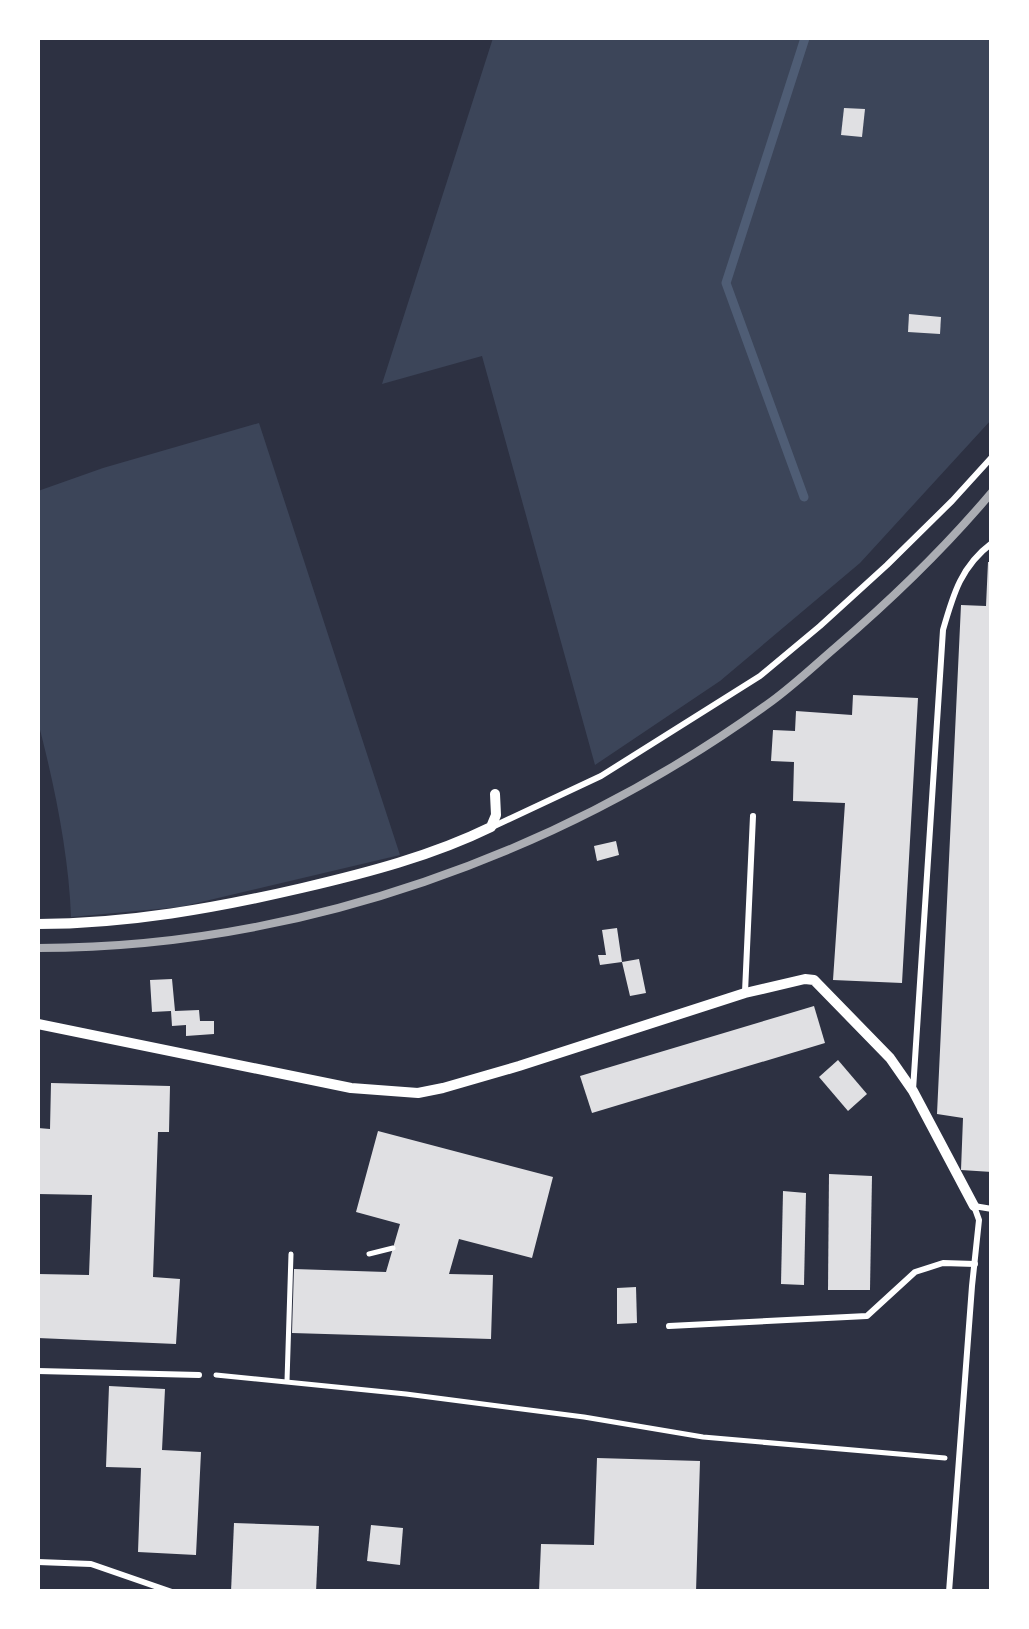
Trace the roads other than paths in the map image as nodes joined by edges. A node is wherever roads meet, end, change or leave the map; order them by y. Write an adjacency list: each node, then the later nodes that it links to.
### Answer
1 (992, 458): 5 (lane)
2 (992, 542): 9 (lane)
3 (495, 794): 5 (street)
4 (753, 816): 7 (lane)
5 (486, 830): 6 (street)
6 (38, 924)
7 (745, 993): 8 (street); 9 (street)
8 (38, 1024)
9 (913, 1091): 10 (street)
10 (974, 1206): 11 (lane); 12 (lane)
11 (992, 1209)
12 (975, 1264): 13 (lane); 18 (lane)
13 (669, 1326)
14 (38, 1371): 15 (lane)
15 (199, 1374)
16 (38, 1562): 17 (lane)
17 (172, 1592)
18 (949, 1592)

